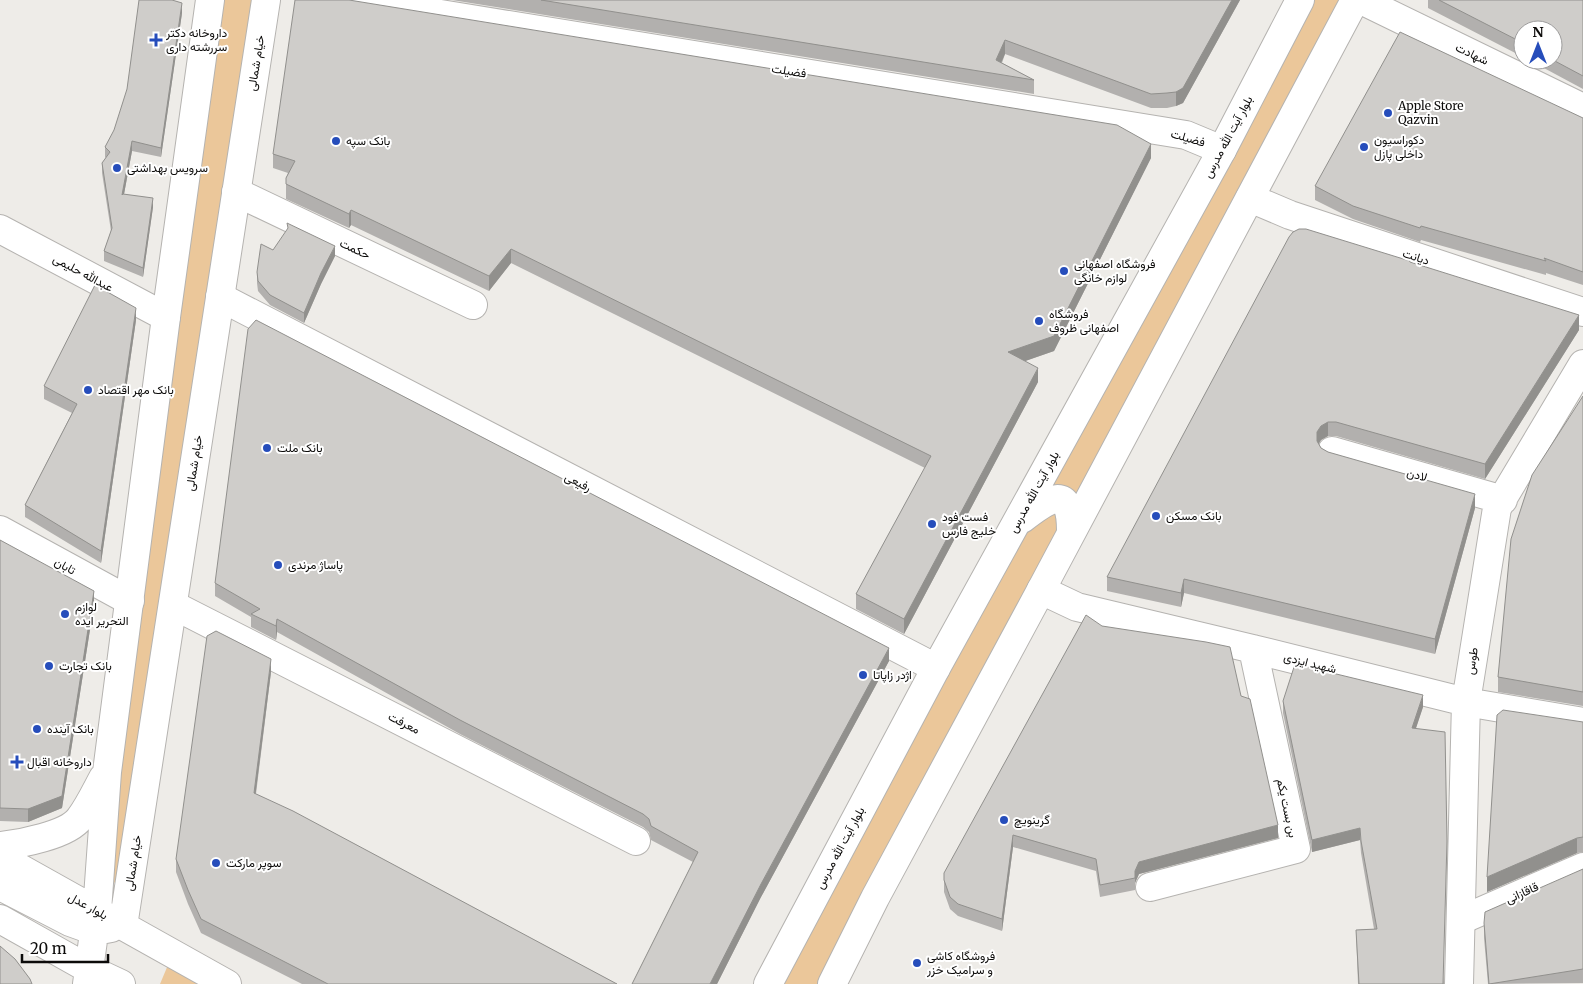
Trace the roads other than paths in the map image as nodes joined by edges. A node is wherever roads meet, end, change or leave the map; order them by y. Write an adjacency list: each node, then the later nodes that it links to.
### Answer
1 (210, 0): 15 (street)
2 (266, 0): 9 (street, خیام شمالی)
3 (354, 0): 8 (street, فضیلت)
4 (1300, 0): 8 (street, بلوار آیت الله مدرس)
5 (1355, 0): 10 (street)
6 (1361, 0): 7 (street, شهادت)
7 (1583, 108)
8 (1222, 150): 19 (street, بلوار آیت الله مدرس)
9 (236, 192): 12 (street, خیام شمالی); 13 (street, حکمت)
10 (1250, 198): 14 (street, دیانت); 21 (street)
11 (0, 229): 15 (street, عبدالله حلیمی)
12 (220, 297): 24 (street, خیام شمالی); 26 (street, رفیعی)
13 (473, 305)
14 (1583, 312)
15 (166, 317): 23 (street)
16 (1583, 364): 18 (street, طوس)
17 (1332, 450): 18 (street, لادن)
18 (1503, 500): 27 (street, طوس)
19 (1018, 522): 21 (street); 26 (street, بلوار آیت الله مدرس)
20 (0, 530): 23 (street, تابان)
21 (1071, 531): 22 (street)
22 (1041, 590): 25 (street, شهید ایزدی); 46 (street)
23 (130, 602): 29 (street)
24 (172, 605): 30 (street, معرفت); 35 (street, خیام شمالی)
25 (1253, 649): 27 (street, شهید ایزدی); 36 (street, بن بست یکم)
26 (936, 668): 45 (street, بلوار آیت الله مدرس)
27 (1466, 702): 28 (street, شهید ایزدی); 38 (street, طوس)
28 (1583, 722)
29 (107, 772): 31 (street); 39 (street)
30 (636, 841)
31 (0, 846)
32 (0, 857): 39 (street, بلوار عدل)
33 (1583, 866): 38 (street, قاقازانی)
34 (0, 886): 39 (street)
35 (129, 886): 40 (street, خیام شمالی); 41 (street)
36 (1150, 887)
37 (0, 919): 42 (street)
38 (1461, 920): 47 (street, طوس)
39 (96, 921): 40 (street, بلوار عدل); 42 (street)
40 (123, 926): 41 (street, بلوار عدل)
41 (172, 953): 44 (street, بلوار عدل)
42 (88, 977): 43 (street)
43 (121, 984)
44 (227, 984)
45 (768, 984)
46 (833, 984)
47 (1459, 984)

